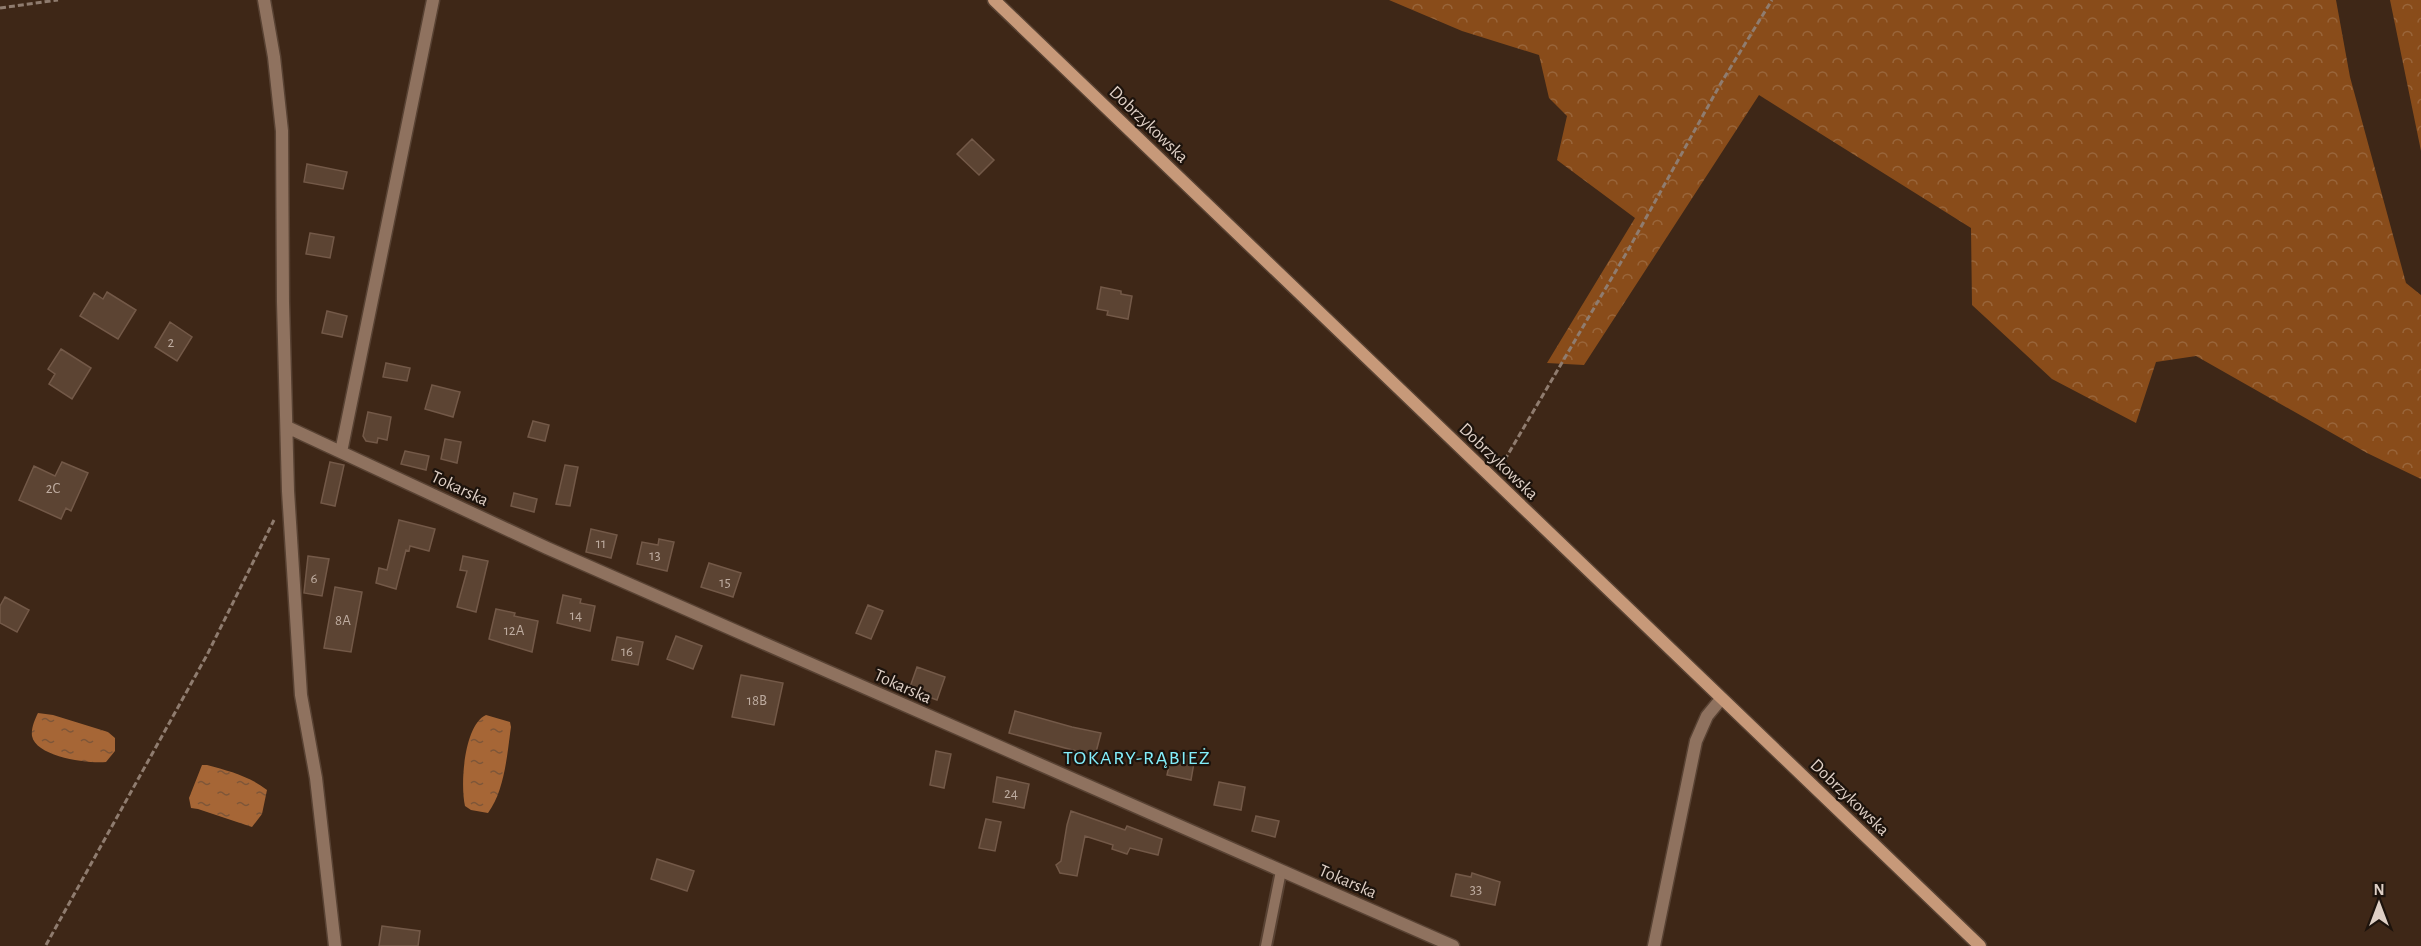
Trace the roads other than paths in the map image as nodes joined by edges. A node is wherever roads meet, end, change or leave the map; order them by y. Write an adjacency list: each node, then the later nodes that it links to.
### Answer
1 (264, 0): 4 (street)
2 (433, 0): 5 (street)
3 (994, 0): 6 (main road, Dobrzykowska)
4 (287, 427): 5 (street, Tokarska); 8 (street)
5 (341, 452): 7 (street, Tokarska)
6 (1721, 699): 11 (street); 12 (main road, Dobrzykowska)
7 (1281, 871): 9 (lane); 10 (street, Tokarska)
8 (335, 946)
9 (1266, 946)
10 (1454, 946)
11 (1654, 946)
12 (1980, 946)

